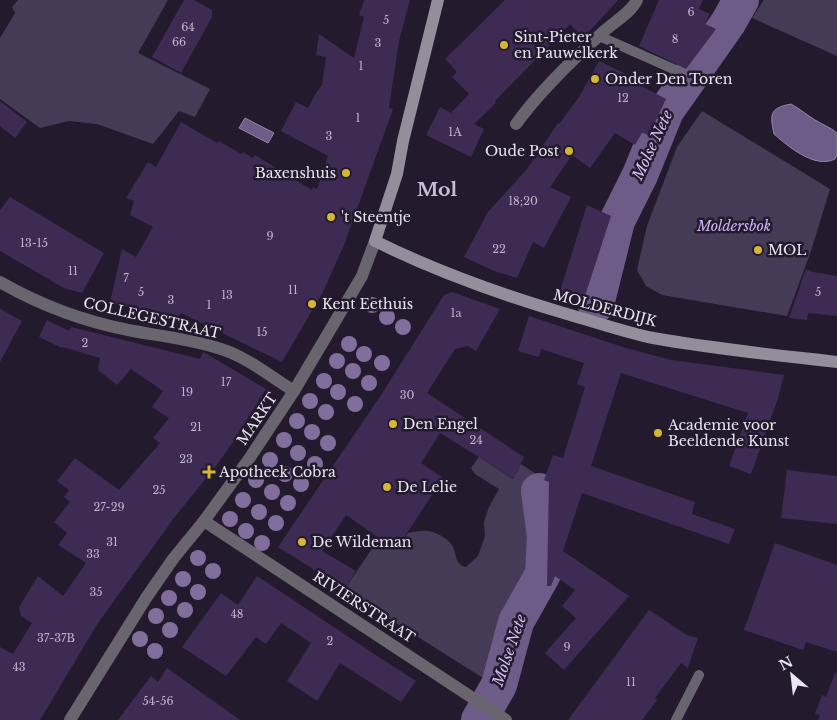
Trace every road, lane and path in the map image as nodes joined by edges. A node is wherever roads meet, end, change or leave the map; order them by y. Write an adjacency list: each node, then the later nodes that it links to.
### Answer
1 (438, 0): 6 (main road, MARKT)
2 (637, 0): 3 (street)
3 (599, 36): 4 (lane); 5 (street)
4 (680, 72)
5 (516, 124)
6 (375, 241): 8 (main road, MOLDERDIJK); 9 (street, MARKT)
7 (0, 282): 9 (street, COLLEGESTRAAT)
8 (837, 362)
9 (294, 391): 10 (street, MARKT)
10 (204, 521): 12 (street, RIVIERSTRAAT); 13 (street, MARKT)
11 (699, 674): 14 (lane)
12 (502, 717)
13 (70, 720)
14 (676, 720)

